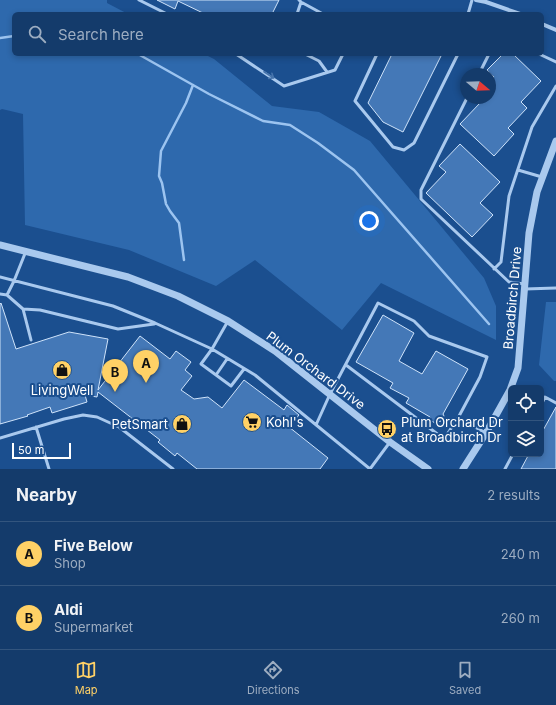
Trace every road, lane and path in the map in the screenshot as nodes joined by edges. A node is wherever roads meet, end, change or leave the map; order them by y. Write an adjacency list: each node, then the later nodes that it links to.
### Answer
1 (139, 0): 5 (lane)
2 (472, 0): 8 (lane)
3 (476, 0): 9 (street)
4 (300, 1): 6 (lane); 7 (lane)
5 (163, 12)
6 (297, 12)
7 (319, 12)
8 (469, 12)
9 (510, 12)
10 (544, 25): 11 (street)
11 (556, 30)
12 (239, 56): 21 (lane, one-way to 21)
13 (309, 56): 21 (lane)
14 (342, 56): 21 (lane)
15 (376, 56): 16 (lane)
16 (457, 56)
17 (488, 56): 20 (lane)
18 (543, 56): 19 (lane)
19 (556, 62)
20 (482, 68)
21 (327, 72)
22 (556, 86): 25 (lane)
23 (464, 104): 29 (lane)
24 (556, 141): 26 (street, Broadbirch Drive)
25 (518, 170): 26 (lane); 29 (lane)
26 (542, 177): 32 (street, Broadbirch Drive)
27 (0, 244): 28 (street, Plum Orchard Drive)
28 (26, 251): 31 (lane); 37 (street, Plum Orchard Drive)
29 (494, 269): 32 (lane)
30 (0, 278): 31 (lane)
31 (14, 281): 35 (lane); 38 (lane)
32 (525, 287): 33 (lane); 51 (street, Broadbirch Drive)
33 (556, 288)
34 (0, 294): 35 (lane)
35 (7, 295): 36 (lane)
36 (23, 309): 38 (lane); 39 (lane)
37 (228, 321): 40 (lane); 45 (street, Plum Orchard Drive)
38 (155, 323): 40 (lane)
39 (31, 340)
40 (212, 349): 41 (lane); 44 (lane)
41 (227, 359): 43 (lane); 44 (lane)
42 (346, 365): 45 (lane); 48 (lane); 48 (lane)
43 (244, 369): 44 (lane); 49 (lane)
44 (216, 375)
45 (330, 394): 49 (lane); 53 (street, Plum Orchard Drive)
46 (544, 399): 47 (lane)
47 (556, 403)
48 (458, 418): 51 (lane)
49 (316, 425): 58 (lane)
50 (36, 427): 52 (lane); 56 (lane); 57 (lane)
51 (486, 433): 54 (street, Broadbirch Drive)
52 (0, 438)
53 (390, 442): 58 (lane); 59 (street, Plum Orchard Drive)
54 (475, 450): 60 (street, Broadbirch Drive); 61 (street, Broadbirch Drive)
55 (511, 457): 62 (lane)
56 (49, 469)
57 (173, 469)
58 (370, 469)
59 (428, 469)
60 (463, 469)
61 (469, 469)
62 (505, 469)

